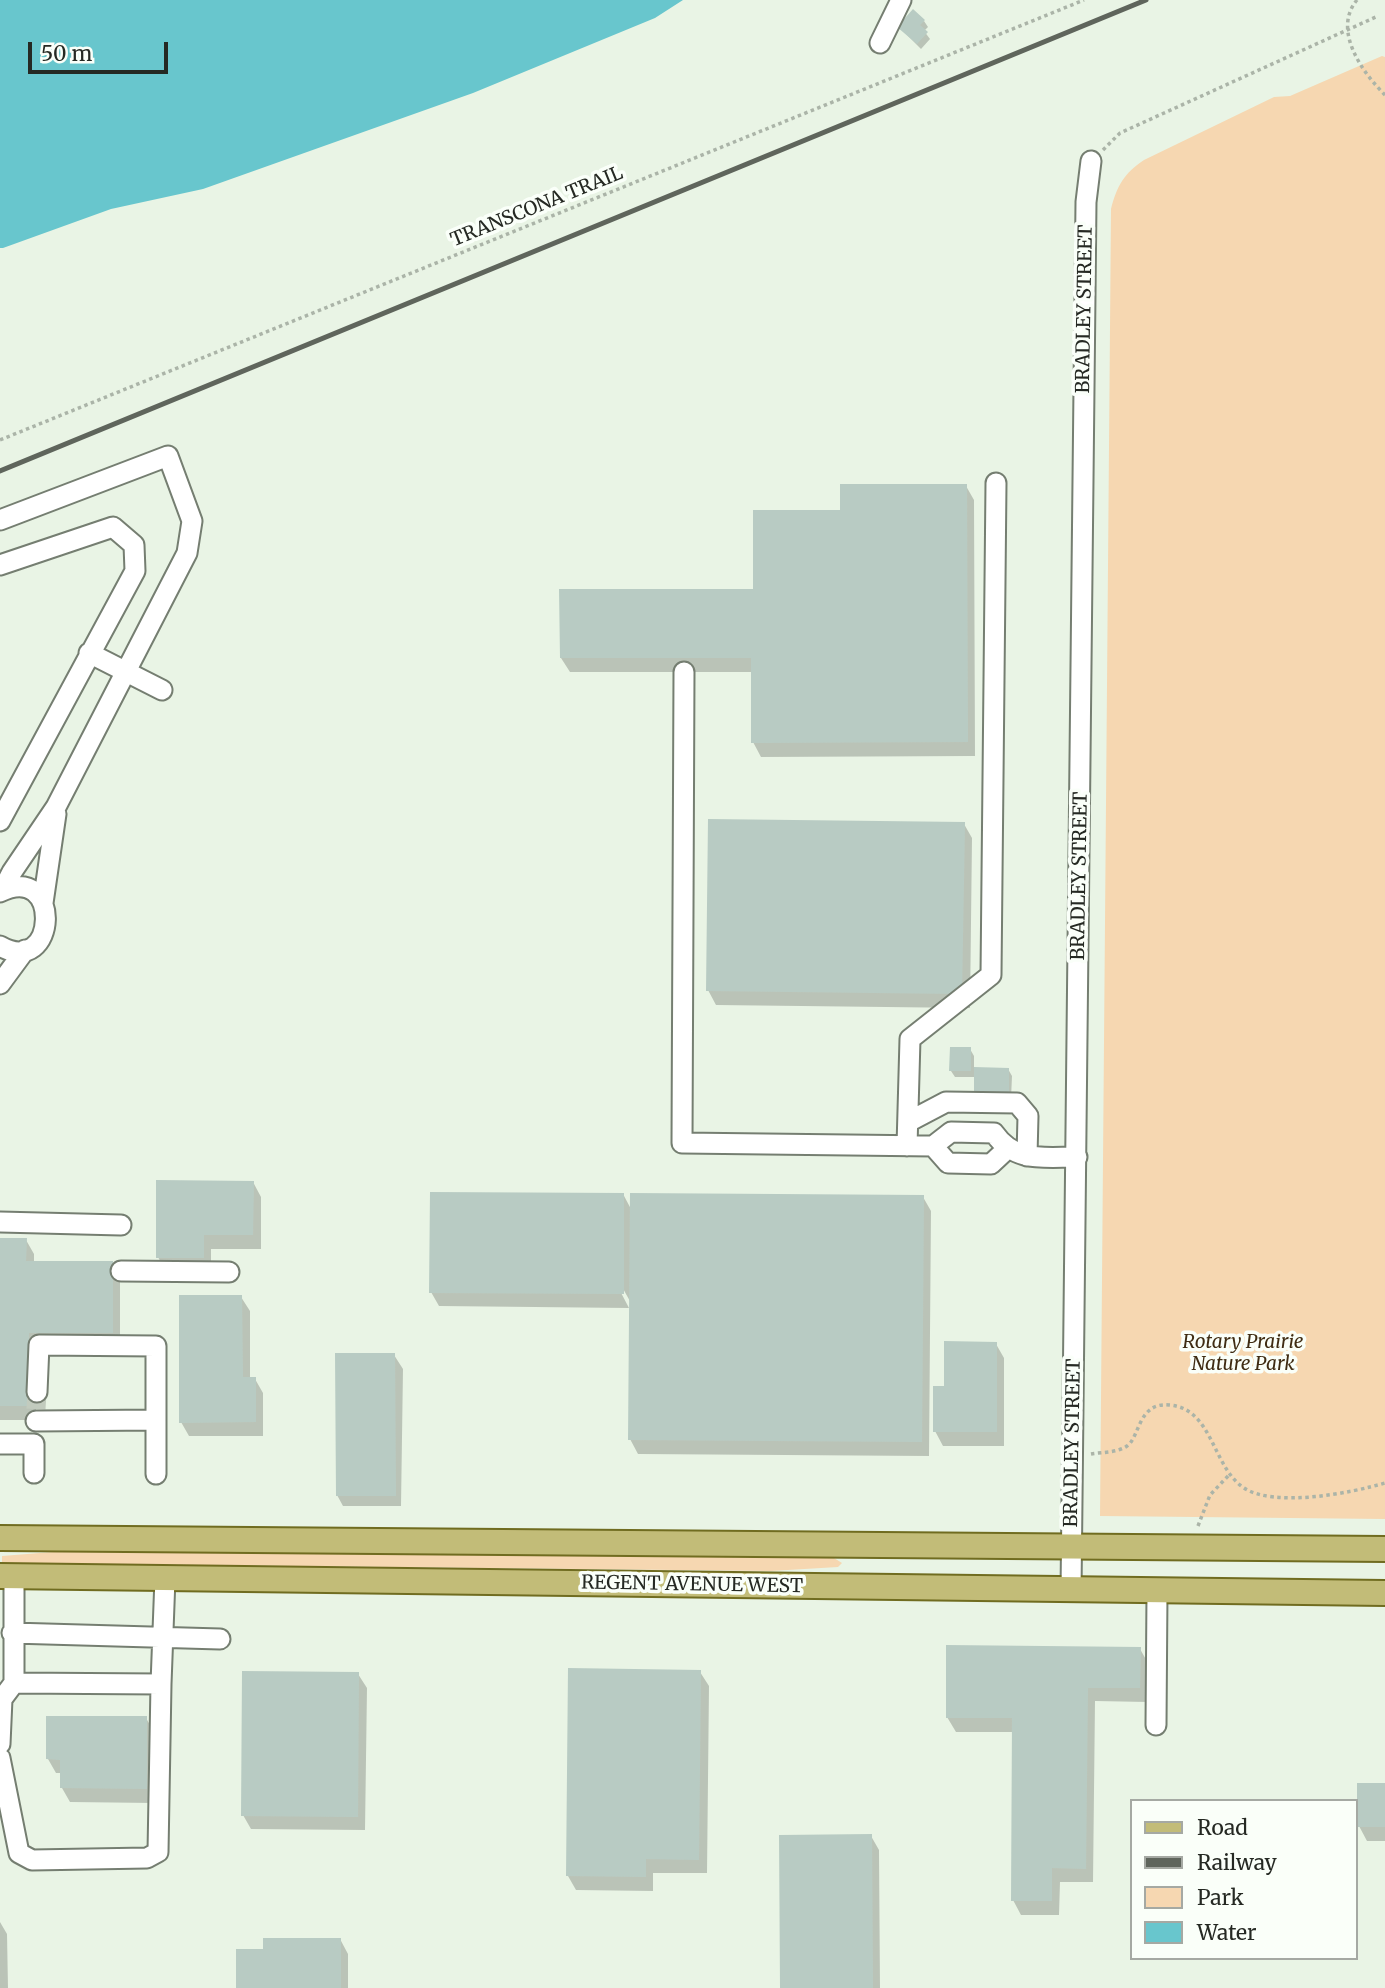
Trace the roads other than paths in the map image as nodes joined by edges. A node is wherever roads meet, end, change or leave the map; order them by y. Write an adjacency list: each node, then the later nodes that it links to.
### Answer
1 (901, 0): 2 (street)
2 (880, 43)
3 (1091, 161): 23 (street, BRADLEY STREET)
4 (996, 483): 18 (street)
5 (0, 520): 9 (street)
6 (0, 565): 7 (street)
7 (89, 653): 9 (street); 12 (street)
8 (684, 672): 19 (street)
9 (125, 674): 10 (street); 11 (street)
10 (162, 690)
11 (56, 807): 13 (street); 14 (street)
12 (0, 821)
13 (1, 891): 14 (street)
14 (43, 903): 16 (street)
15 (0, 946): 16 (street)
16 (24, 950): 17 (street)
17 (0, 984)
18 (908, 1122): 19 (street); 22 (street)
19 (907, 1146): 20 (street)
20 (933, 1146): 21 (street); 21 (street)
21 (1006, 1150): 22 (street)
22 (1027, 1156): 23 (street)
23 (1077, 1157): 35 (street, BRADLEY STREET)
24 (0, 1222): 25 (street)
25 (121, 1225)
26 (121, 1271): 27 (street)
27 (229, 1272)
28 (36, 1408): 29 (street); 29 (street); 31 (street)
29 (156, 1420): 33 (street)
30 (0, 1444): 31 (street)
31 (34, 1444): 32 (street)
32 (34, 1473)
33 (156, 1474)
34 (0, 1538): 35 (main road)
35 (1072, 1545): 36 (main road); 39 (street, BRADLEY STREET)
36 (1385, 1549)
37 (7, 1576): 38 (main road, REGENT AVENUE WEST); 42 (street)
38 (165, 1578): 39 (main road, REGENT AVENUE WEST); 43 (street)
39 (1071, 1591): 40 (main road, REGENT AVENUE WEST)
40 (1157, 1592): 41 (main road, REGENT AVENUE WEST); 47 (street)
41 (1385, 1593)
42 (12, 1633): 43 (street); 45 (street)
43 (163, 1638): 44 (street); 46 (street)
44 (220, 1639)
45 (14, 1683): 46 (street); 48 (street)
46 (160, 1684): 49 (street)
47 (1156, 1725)
48 (0, 1744)
49 (0, 1758)

